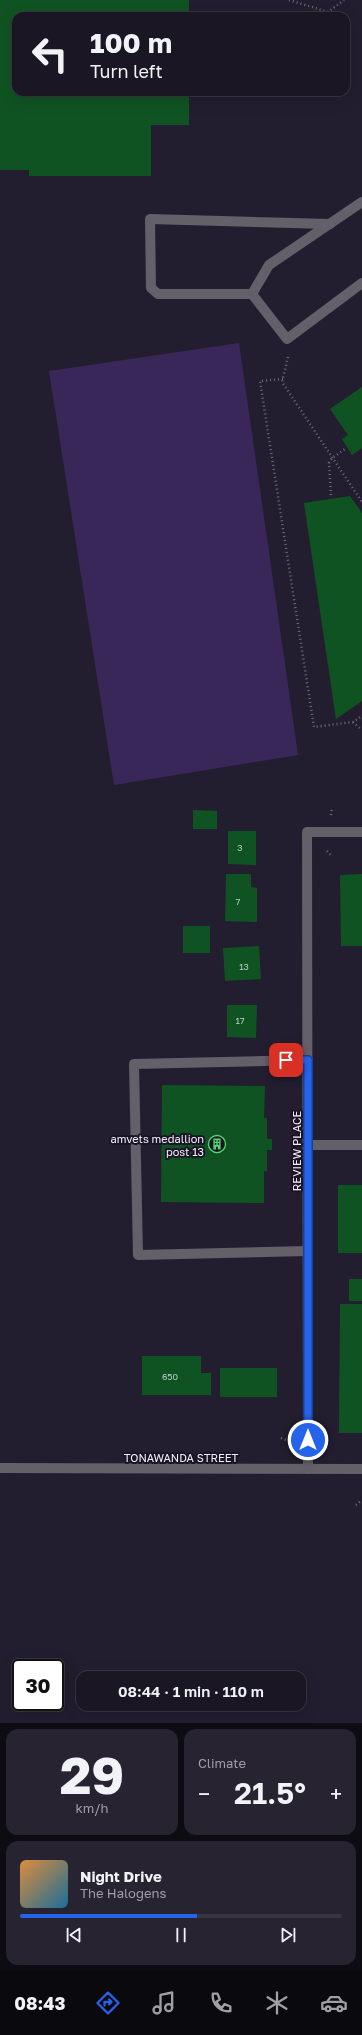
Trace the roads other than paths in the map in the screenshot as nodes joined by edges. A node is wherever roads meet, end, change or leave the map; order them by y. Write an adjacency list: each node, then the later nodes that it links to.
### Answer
1 (362, 202): 2 (street)
2 (330, 224): 4 (street); 4 (street)
3 (362, 283): 4 (street)
4 (252, 294)
5 (362, 832): 6 (street, REVIEW PLACE)
6 (308, 1060): 7 (street, REVIEW PLACE); 9 (street)
7 (308, 1145): 8 (street); 9 (street, REVIEW PLACE)
8 (362, 1145)
9 (308, 1251): 11 (street, REVIEW PLACE)
10 (0, 1468): 11 (street, TONAWANDA STREET)
11 (308, 1469): 12 (street, TONAWANDA STREET)
12 (362, 1469)

